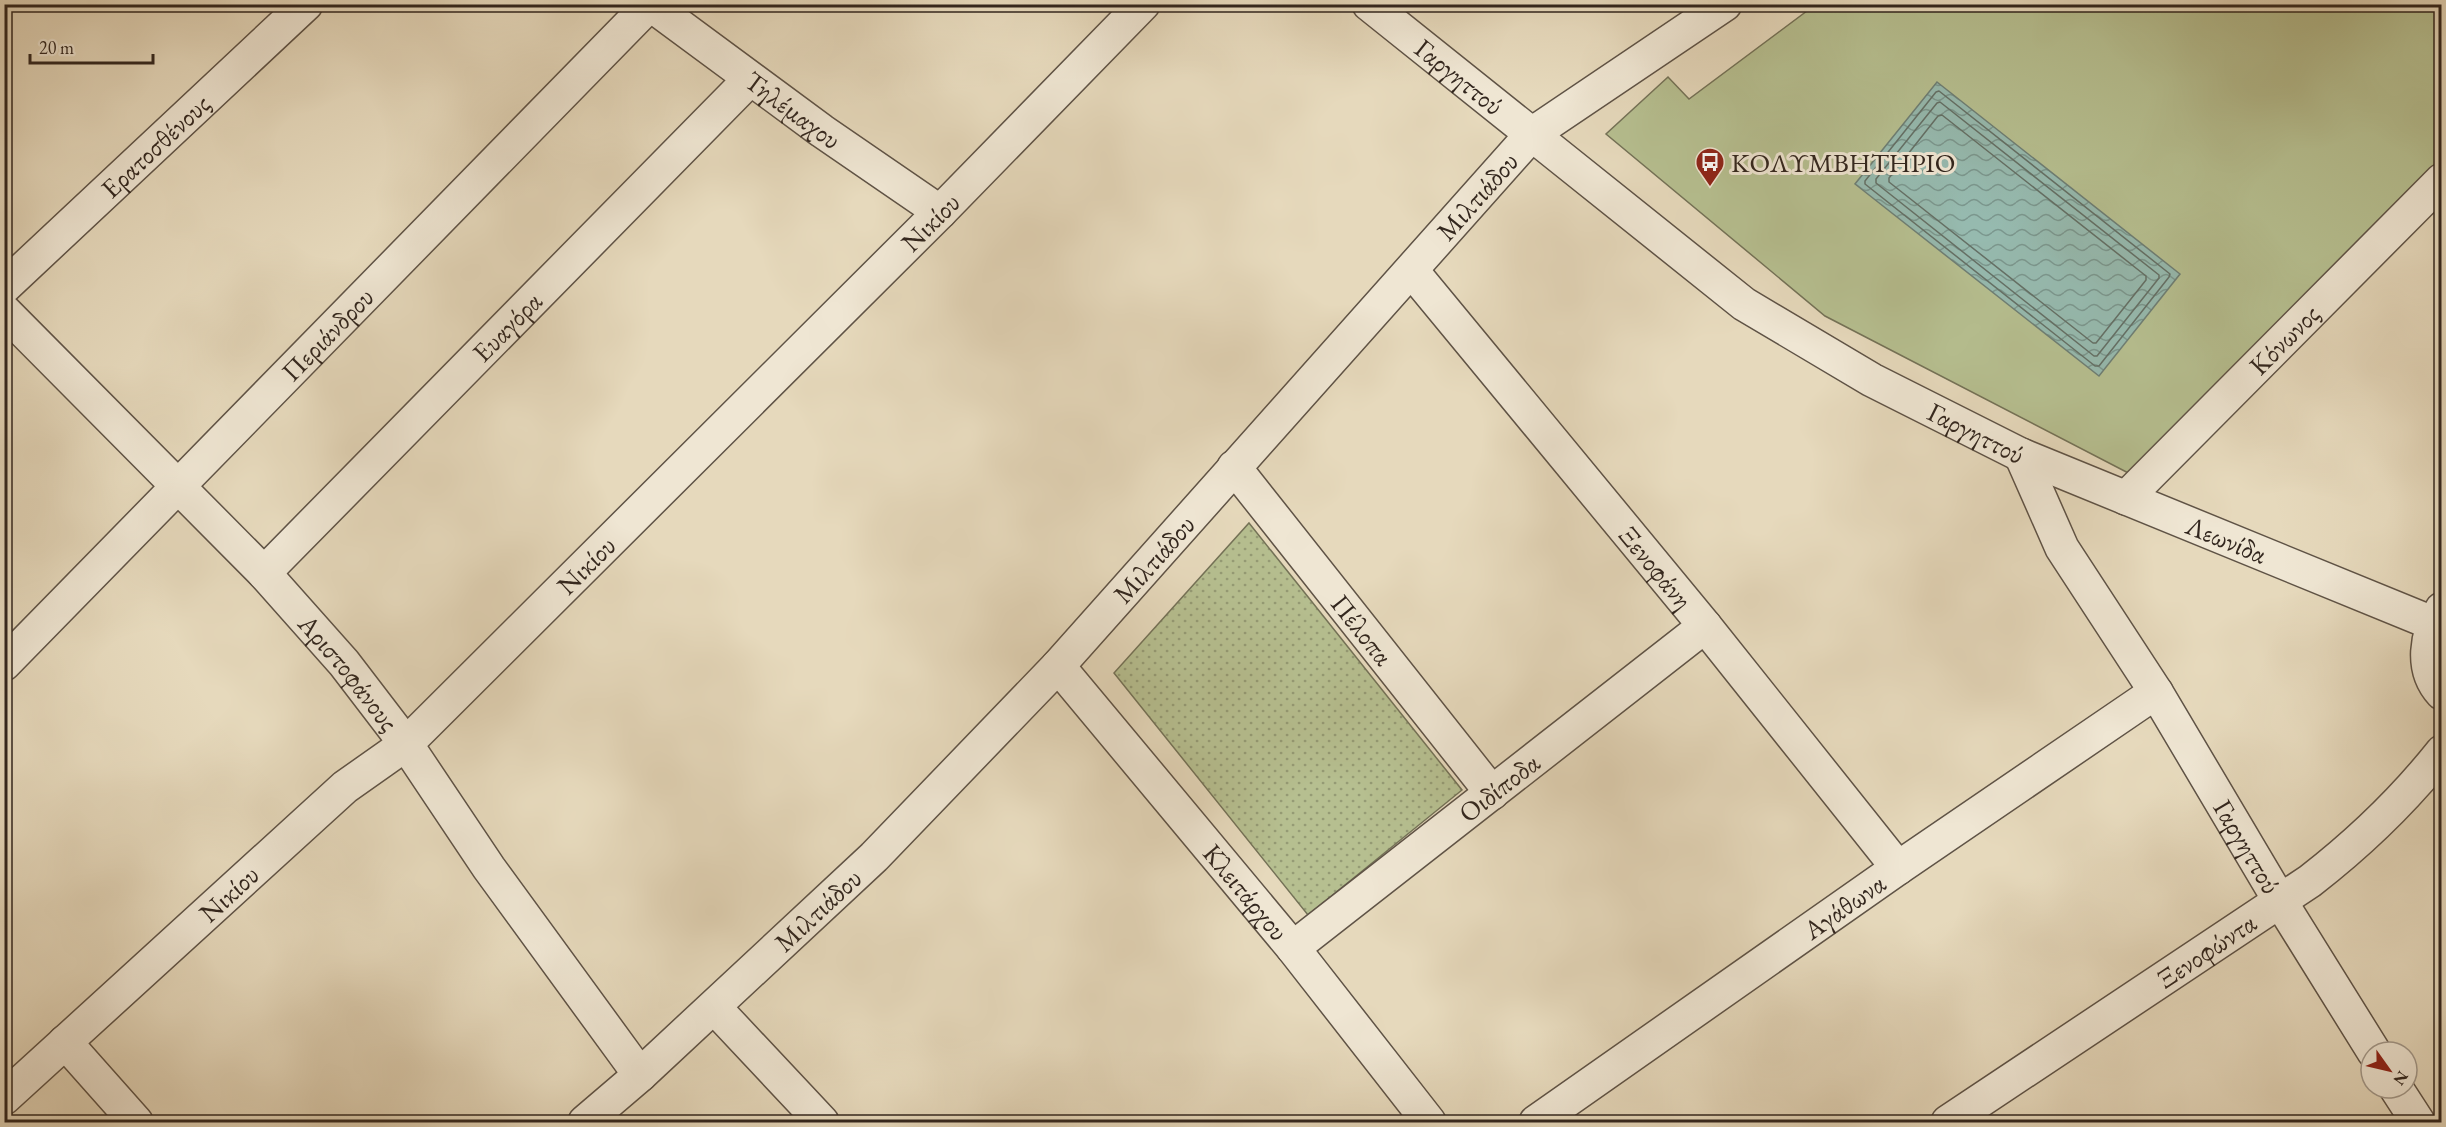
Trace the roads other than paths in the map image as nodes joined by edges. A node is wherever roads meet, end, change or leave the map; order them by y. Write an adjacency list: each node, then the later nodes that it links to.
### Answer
1 (306, 4): 11 (street, Ερατοσθένους)
2 (650, 4): 6 (street, Τηλέμαχου); 15 (street, Περιάνδρου)
3 (1143, 4): 9 (street, Νικίου)
4 (1369, 4): 7 (street, Γαργηττού)
5 (1725, 4): 7 (street, Μιλτιάδου)
6 (750, 79): 9 (street, Τηλέμαχου); 17 (street, Ευαγόρα)
7 (1532, 134): 10 (street, Μιλτιάδου); 13 (street, Γαργηττού)
8 (2442, 180): 16 (street, Κόνωνος)
9 (940, 212): 24 (street, Νικίου)
10 (1412, 271): 14 (street, Μιλτιάδου); 19 (street, Ξενοφάνη)
11 (4, 287)
12 (4, 311): 15 (street, Αριστοφάνους)
13 (2021, 455): 16 (street, Λεωνίδα); 22 (street, Γαργηττού)
14 (1234, 467): 21 (street, Μιλτιάδου); 26 (street, Πέλοπα)
15 (180, 485): 17 (street, Αριστοφάνους); 20 (street, Περιάνδρου)
16 (2126, 498): 18 (street, Λεωνίδα)
17 (264, 573): 24 (street, Αριστοφάνους)
18 (2437, 616): 23 (street)
19 (1705, 626): 26 (street, Οιδίποδα); 27 (street, Ξενοφάνη)
20 (4, 664)
21 (1058, 666): 29 (street, Κλειτάρχου); 30 (street, Μιλτιάδου)
22 (2156, 692): 27 (street, Αγάθωνα); 28 (street, Γαργηττού)
23 (2442, 693)
24 (406, 744): 32 (street, Νικίου); 33 (street, Αριστοφάνους)
25 (2442, 752): 28 (street, Ξενοφώντα)
26 (1492, 793): 29 (street, Οιδίποδα)
27 (1898, 868): 40 (street, Αγάθωνα)
28 (2280, 901): 31 (street, Γαργηττού); 41 (street, Ξενοφώντα)
29 (1293, 948): 39 (street, Κλειτάρχου)
30 (714, 1007): 33 (street, Μιλτιάδου); 38 (street)
31 (2367, 1040)
32 (65, 1042): 34 (street, Νικίου); 36 (street)
33 (640, 1076): 37 (street, Μιλτιάδου)
34 (4, 1098)
35 (2404, 1100): 42 (street)
36 (136, 1122)
37 (585, 1122)
38 (822, 1122)
39 (1429, 1122)
40 (1536, 1122)
41 (1948, 1122)
42 (2418, 1122)

